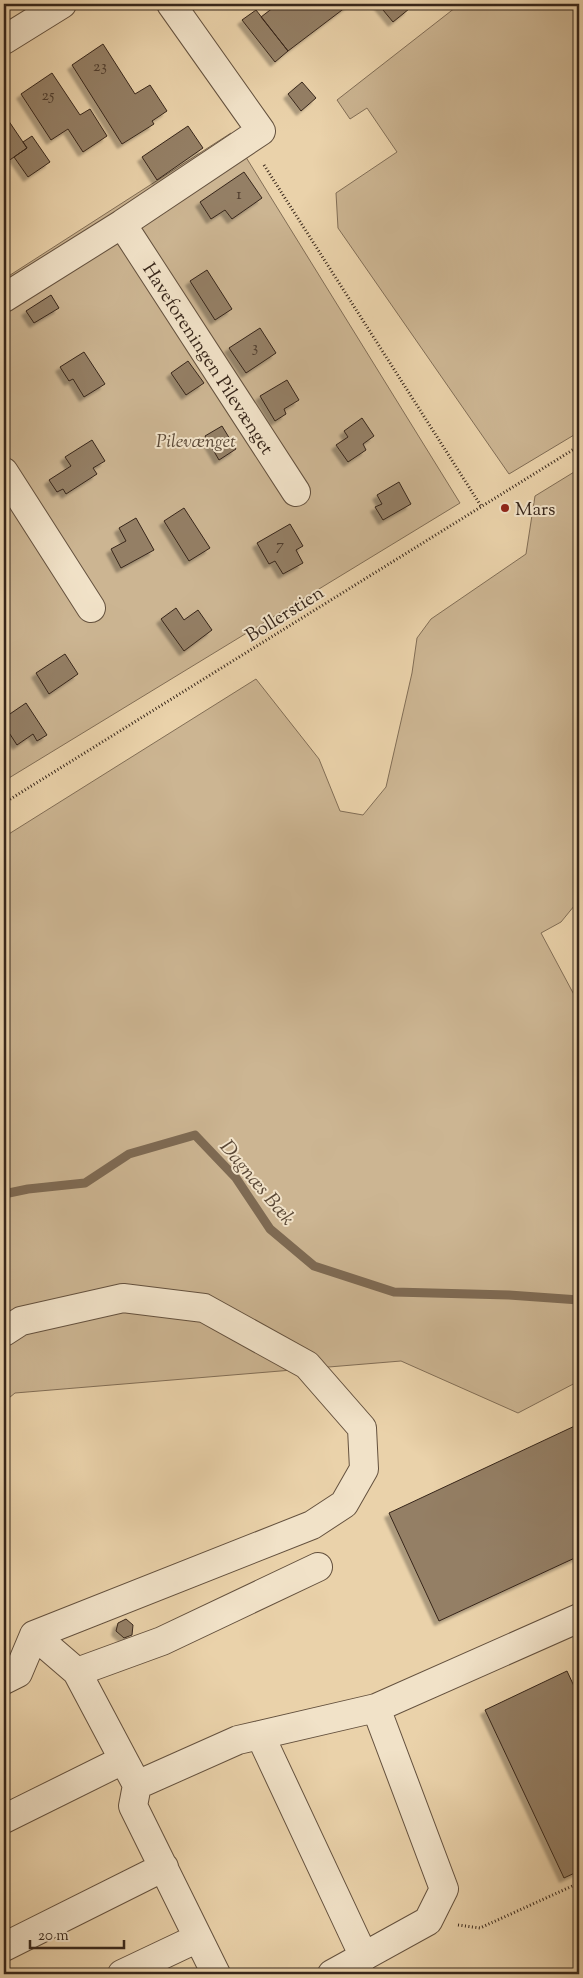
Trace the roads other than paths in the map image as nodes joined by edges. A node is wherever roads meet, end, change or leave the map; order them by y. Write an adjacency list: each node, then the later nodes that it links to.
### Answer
1 (62, 4): 3 (street)
2 (171, 4): 4 (street)
3 (4, 40)
4 (122, 224): 5 (street); 7 (street, Haveforeningen Pilevænget)
5 (4, 298)
6 (4, 472): 8 (street)
7 (296, 492)
8 (91, 608)
9 (4, 1332): 12 (street)
10 (318, 1567): 13 (street)
11 (579, 1618): 15 (street)
12 (34, 1636): 13 (street); 14 (street)
13 (77, 1672): 17 (street)
14 (4, 1680)
15 (376, 1708): 16 (street); 23 (street)
16 (260, 1735): 18 (street); 23 (street)
17 (124, 1760): 18 (street); 19 (street)
18 (137, 1785): 20 (street)
19 (4, 1819)
20 (164, 1867): 21 (street); 22 (street)
21 (198, 1938): 24 (street); 25 (street)
22 (4, 1947)
23 (364, 1957): 26 (street)
24 (122, 1974)
25 (216, 1974)
26 (332, 1974)

